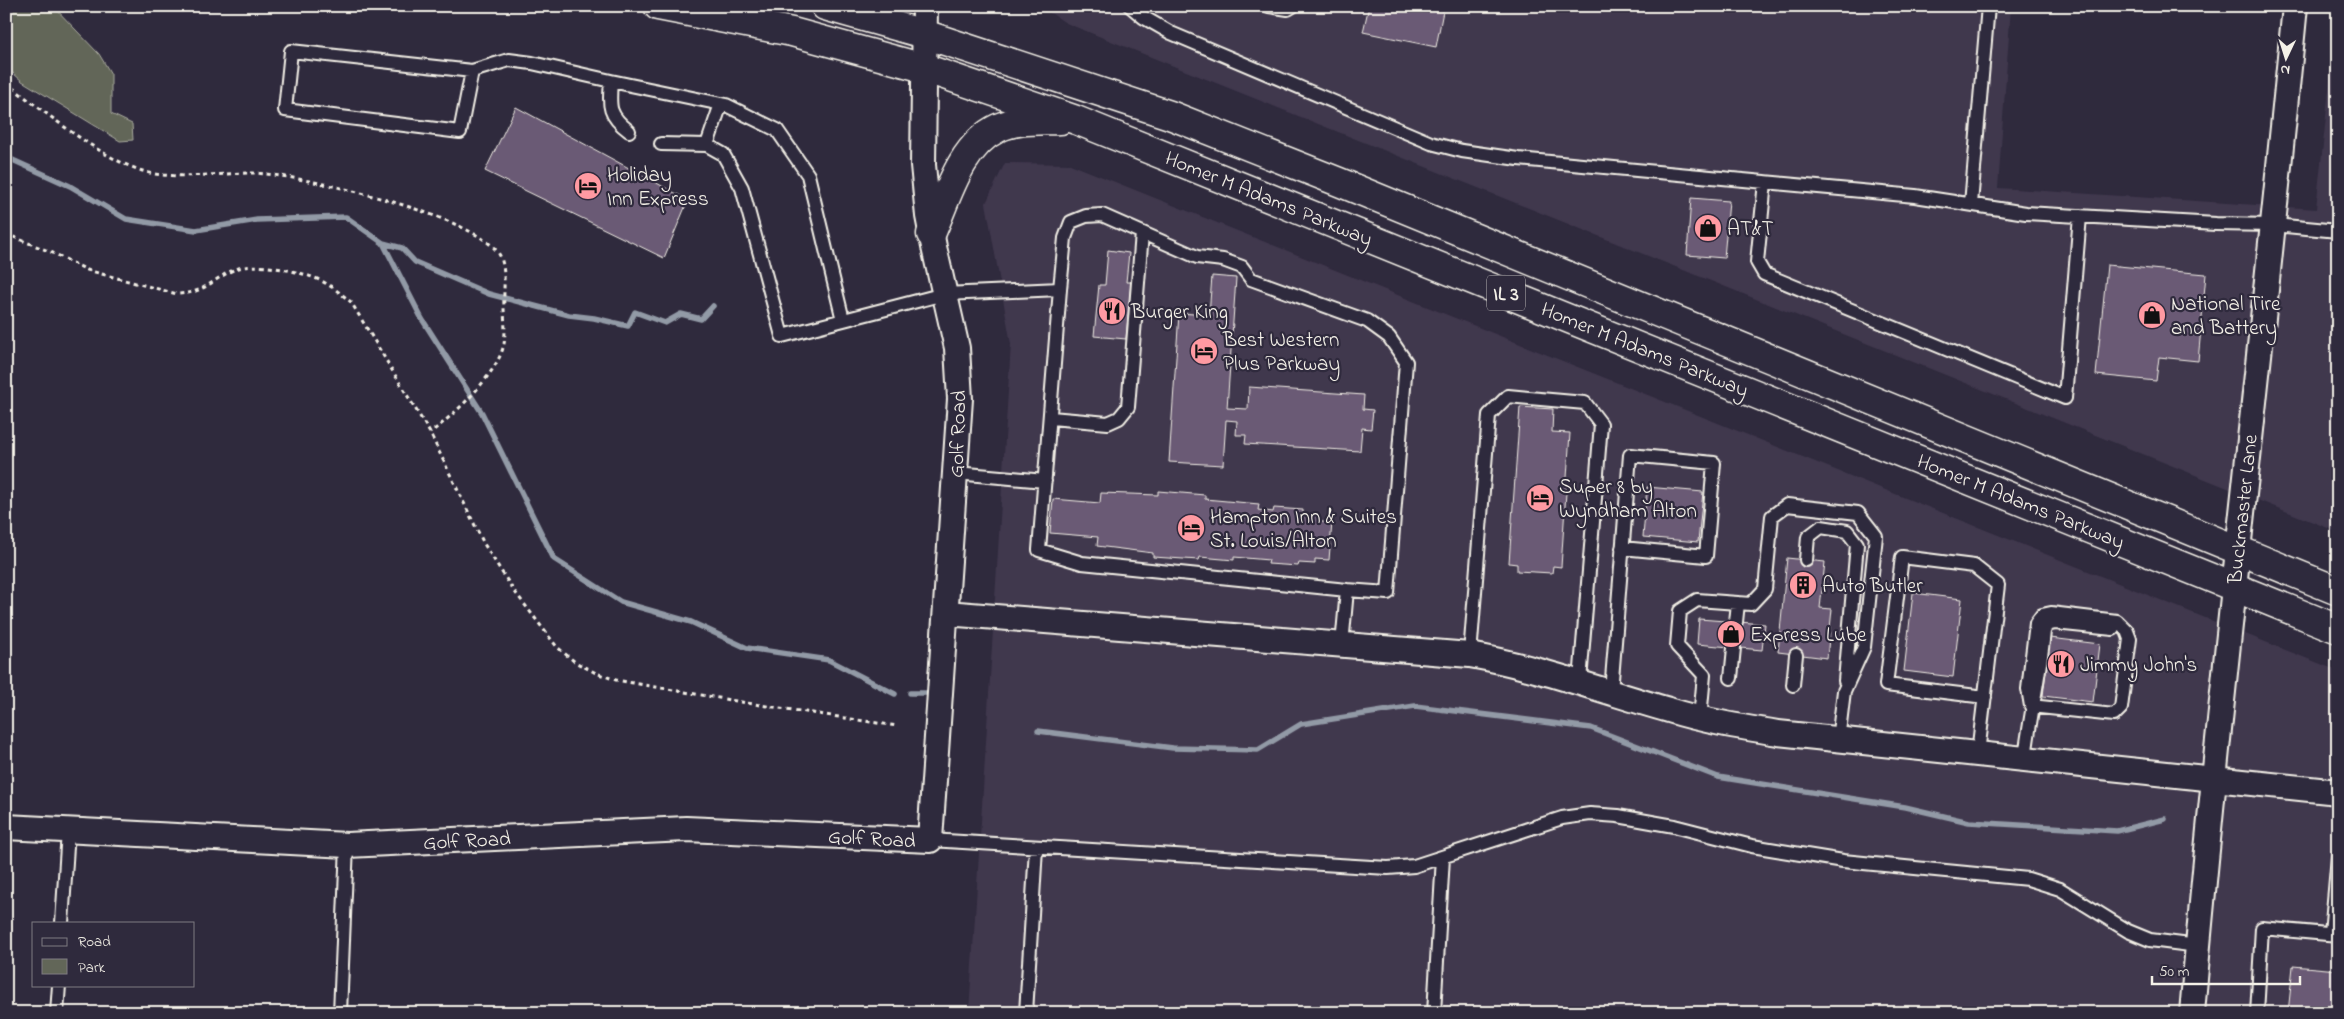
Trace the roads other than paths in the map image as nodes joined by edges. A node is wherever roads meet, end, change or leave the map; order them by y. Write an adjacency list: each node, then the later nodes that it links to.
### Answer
1 (658, 6): 10 (main road, Homer M Adams Parkway / IL 3)
2 (825, 6): 9 (main road, Homer M Adams Parkway / IL 3)
3 (925, 6): 9 (street, Golf Road)
4 (1130, 6): 18 (lane)
5 (1269, 6): 6 (lane)
6 (1293, 6)
7 (1988, 6): 19 (lane)
8 (2295, 6): 21 (street, Buckmaster Lane)
9 (924, 34): 10 (street, Golf Road); 32 (main road, Homer M Adams Parkway / IL 3)
10 (924, 68): 14 (main road, Homer M Adams Parkway / IL 3); 24 (street, Golf Road)
11 (472, 71): 11 (lane); 12 (lane)
12 (611, 81): 13 (lane); 15 (lane)
13 (721, 104): 17 (lane); 27 (lane)
14 (1076, 120): 24 (main road); 34 (main road, Homer M Adams Parkway / IL 3)
15 (629, 131)
16 (661, 144): 17 (lane)
17 (707, 145): 27 (lane)
18 (1765, 182): 19 (lane); 20 (lane)
19 (1972, 204): 20 (lane)
20 (2080, 216): 21 (lane)
21 (2274, 225): 22 (lane); 32 (street, Buckmaster Lane)
22 (2338, 231)
23 (1142, 233): 25 (lane); 28 (lane); 35 (lane)
24 (931, 234): 26 (street, Golf Road)
25 (1060, 289): 26 (lane); 28 (lane)
26 (944, 294): 27 (lane); 29 (street, Golf Road)
27 (843, 320)
28 (1051, 418): 30 (lane)
29 (956, 473): 30 (lane); 38 (street, Golf Road)
30 (1045, 481): 35 (lane)
31 (1622, 548): 31 (lane); 49 (lane)
32 (2237, 550): 34 (street, Buckmaster Lane); 36 (main road, Homer M Adams Parkway / IL 3)
33 (1806, 560): 48 (lane)
34 (2234, 586): 40 (main road, Homer M Adams Parkway / IL 3); 56 (street, Buckmaster Lane)
35 (1347, 590): 41 (lane)
36 (2338, 591)
37 (1738, 603): 39 (lane); 48 (lane); 52 (lane)
38 (946, 613): 41 (street); 60 (street, Golf Road)
39 (1736, 622)
40 (2338, 629)
41 (1342, 644): 43 (street)
42 (1734, 648): 45 (lane)
43 (1470, 655): 46 (street); 46 (lane)
44 (1796, 655): 47 (lane)
45 (1731, 678)
46 (1580, 681): 49 (street)
47 (1793, 685)
48 (1844, 691): 53 (lane)
49 (1611, 692): 52 (street)
50 (1984, 697): 50 (lane); 54 (lane)
51 (2031, 706): 51 (lane); 55 (lane)
52 (1700, 718): 53 (street)
53 (1838, 740): 54 (street)
54 (1978, 753): 55 (street)
55 (2025, 758): 56 (street)
56 (2213, 780): 57 (street); 67 (street, Buckmaster Lane)
57 (2338, 792)
58 (6, 827): 59 (street, Golf Road)
59 (68, 830): 61 (street, Golf Road); 65 (lane)
60 (930, 840): 61 (street, Golf Road); 62 (lane)
61 (347, 845): 70 (lane)
62 (1036, 848): 64 (lane); 71 (lane)
63 (2338, 856): 66 (lane)
64 (1442, 857): 67 (lane); 72 (lane)
65 (62, 922)
66 (2334, 934): 74 (lane)
67 (2198, 946): 73 (street, Buckmaster Lane)
68 (59, 986): 69 (lane)
69 (57, 1013)
70 (340, 1013)
71 (1026, 1013)
72 (1434, 1013)
73 (2192, 1013)
74 (2256, 1013)

